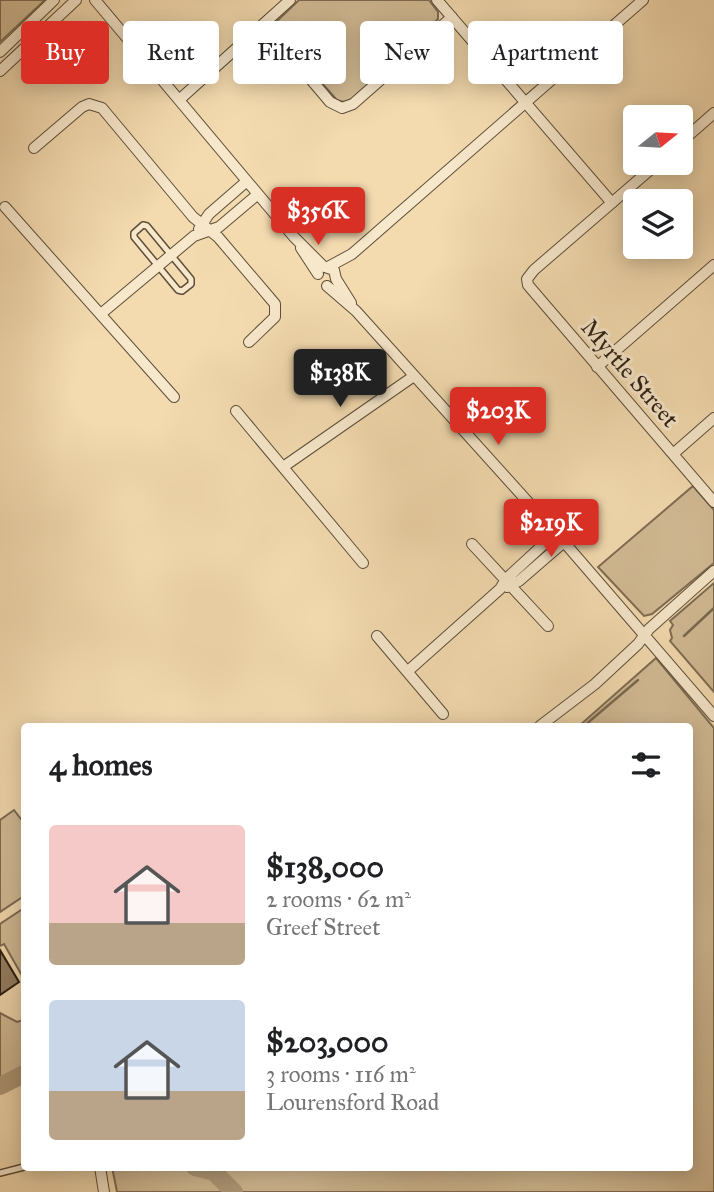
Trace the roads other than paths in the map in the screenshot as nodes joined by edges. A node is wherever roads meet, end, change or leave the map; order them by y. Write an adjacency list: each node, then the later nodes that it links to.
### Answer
1 (54, 0): 9 (street)
2 (76, 0): 11 (street)
3 (96, 0): 13 (street)
4 (290, 0): 8 (street)
5 (437, 0): 7 (street)
6 (643, 0): 14 (street)
7 (452, 17): 12 (street); 14 (street)
8 (267, 21)
9 (0, 51)
10 (233, 52): 13 (street)
11 (0, 71)
12 (315, 84)
13 (179, 100): 19 (street)
14 (526, 103): 21 (street); 25 (street)
15 (714, 113): 16 (street)
16 (693, 131)
17 (34, 148): 23 (street)
18 (644, 175): 21 (street)
19 (247, 181): 20 (street); 23 (street)
20 (258, 194): 23 (street); 28 (street)
21 (612, 203): 32 (street, Myrtle Street)
22 (5, 207): 30 (street)
23 (205, 227): 24 (street); 31 (street)
24 (171, 254): 27 (street); 27 (lane); 27 (lane)
25 (352, 254): 28 (street); 29 (street)
26 (714, 265): 32 (street)
27 (157, 266): 30 (street)
28 (323, 269): 29 (street); 29 (street)
29 (333, 280): 33 (street)
30 (102, 313): 34 (street)
31 (249, 342)
32 (597, 368): 37 (street, Myrtle Street)
33 (414, 376): 38 (street); 40 (street)
34 (174, 397)
35 (236, 411): 38 (street)
36 (714, 418): 37 (street)
37 (673, 454): 39 (street, Myrtle Street)
38 (283, 467): 43 (street)
39 (714, 502)
40 (555, 533): 41 (street); 45 (street)
41 (564, 542): 45 (street); 47 (street)
42 (472, 544): 45 (street)
43 (363, 563)
44 (714, 571): 47 (street)
45 (509, 583): 46 (street); 49 (street)
46 (548, 626)
47 (644, 635): 51 (street); 52 (street)
48 (377, 636): 49 (street)
49 (408, 671): 50 (street)
50 (443, 714)
51 (714, 716)
52 (544, 723)
53 (21, 1168): 55 (lane)
54 (101, 1171): 56 (street)
55 (0, 1173)
56 (104, 1192)

